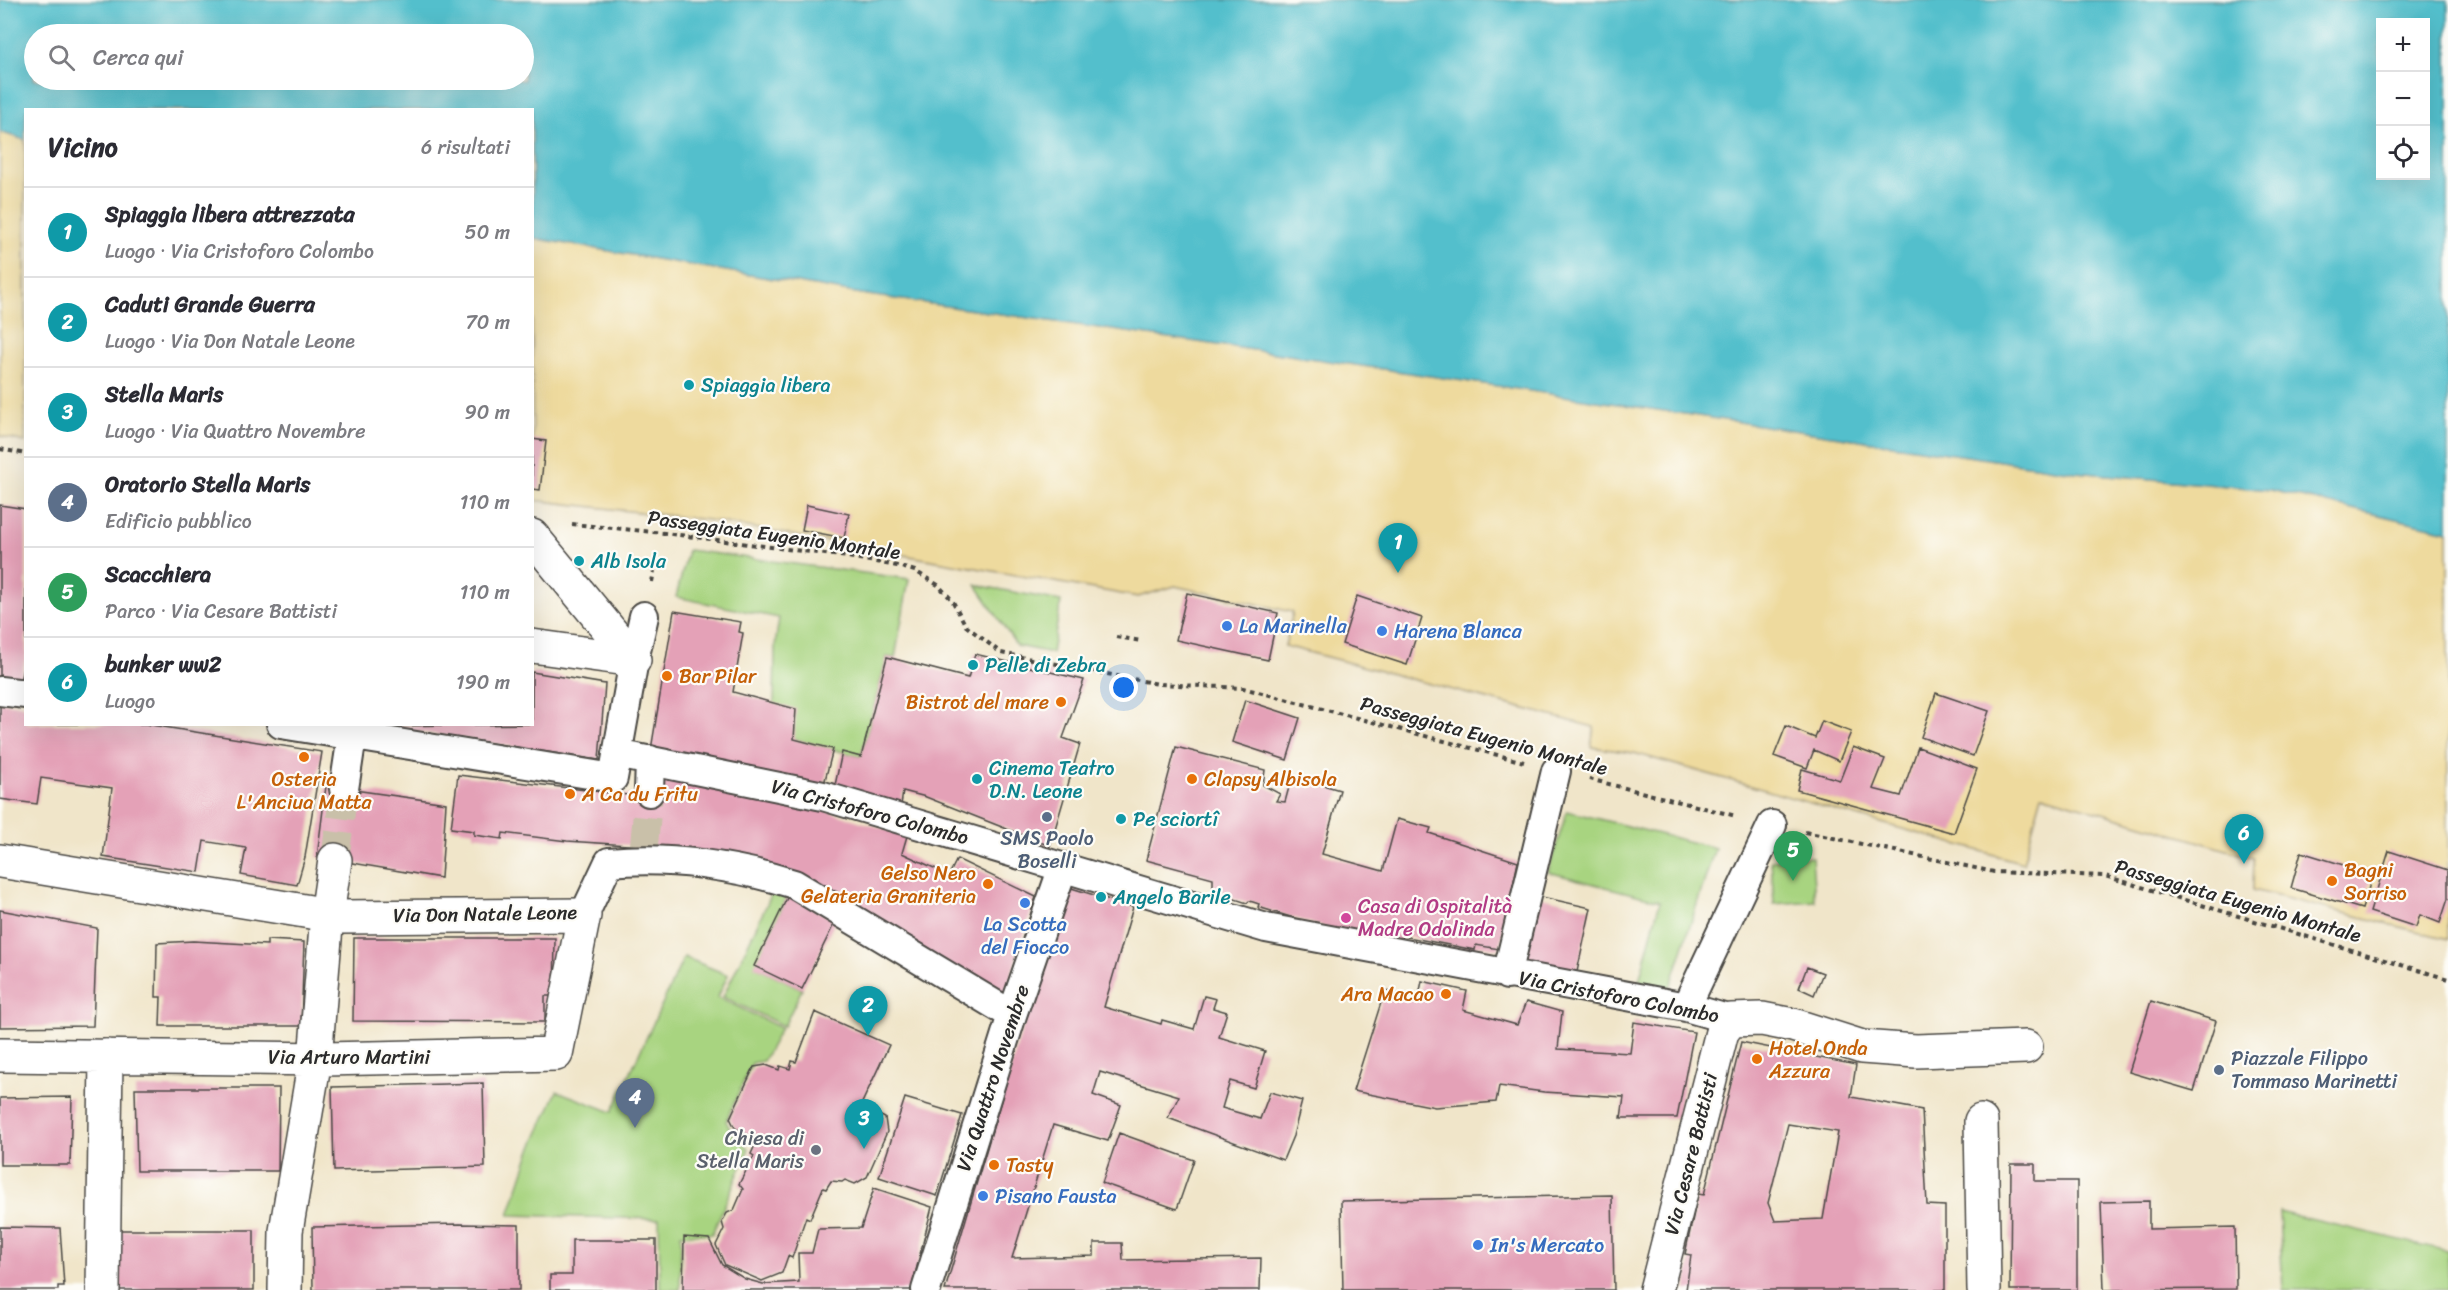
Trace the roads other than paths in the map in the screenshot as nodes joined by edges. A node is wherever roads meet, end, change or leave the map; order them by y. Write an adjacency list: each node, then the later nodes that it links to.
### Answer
1 (534, 538): 4 (street)
2 (644, 616): 4 (street)
3 (534, 646): 4 (street)
4 (634, 660): 9 (street)
5 (0, 691): 6 (street)
6 (24, 694)
7 (297, 726): 8 (street)
8 (351, 736): 9 (street); 12 (street)
9 (617, 754): 10 (street, Via Cristoforo Colombo)
10 (650, 760): 13 (street); 17 (street, Via Cristoforo Colombo)
11 (1556, 771): 20 (street, Via Cristoforo Colombo)
12 (344, 789)
13 (649, 792)
14 (1772, 825): 21 (street)
15 (335, 860): 18 (street)
16 (0, 861): 18 (street, Via Don Natale Leone)
17 (1063, 867): 20 (street, Via Cristoforo Colombo); 22 (street, Via Quattro Novembre)
18 (327, 915): 19 (street, Via Don Natale Leone); 27 (street)
19 (584, 915): 22 (street, Via Don Natale Leone); 27 (street, Via Arturo Martini)
20 (1507, 975): 21 (street, Via Cristoforo Colombo)
21 (1686, 1007): 23 (street, Via Cristoforo Colombo)
22 (1012, 1015): 31 (street, Via Quattro Novembre)
23 (1731, 1020): 24 (street); 32 (street, Via Cesare Battisti)
24 (2026, 1047)
25 (0, 1055): 26 (street, Via Arturo Martini)
26 (106, 1056): 27 (street, Via Arturo Martini); 29 (street)
27 (315, 1059): 30 (street)
28 (1981, 1121): 33 (street)
29 (103, 1290)
30 (285, 1290)
31 (926, 1290)
32 (1656, 1290)
33 (1984, 1290)

